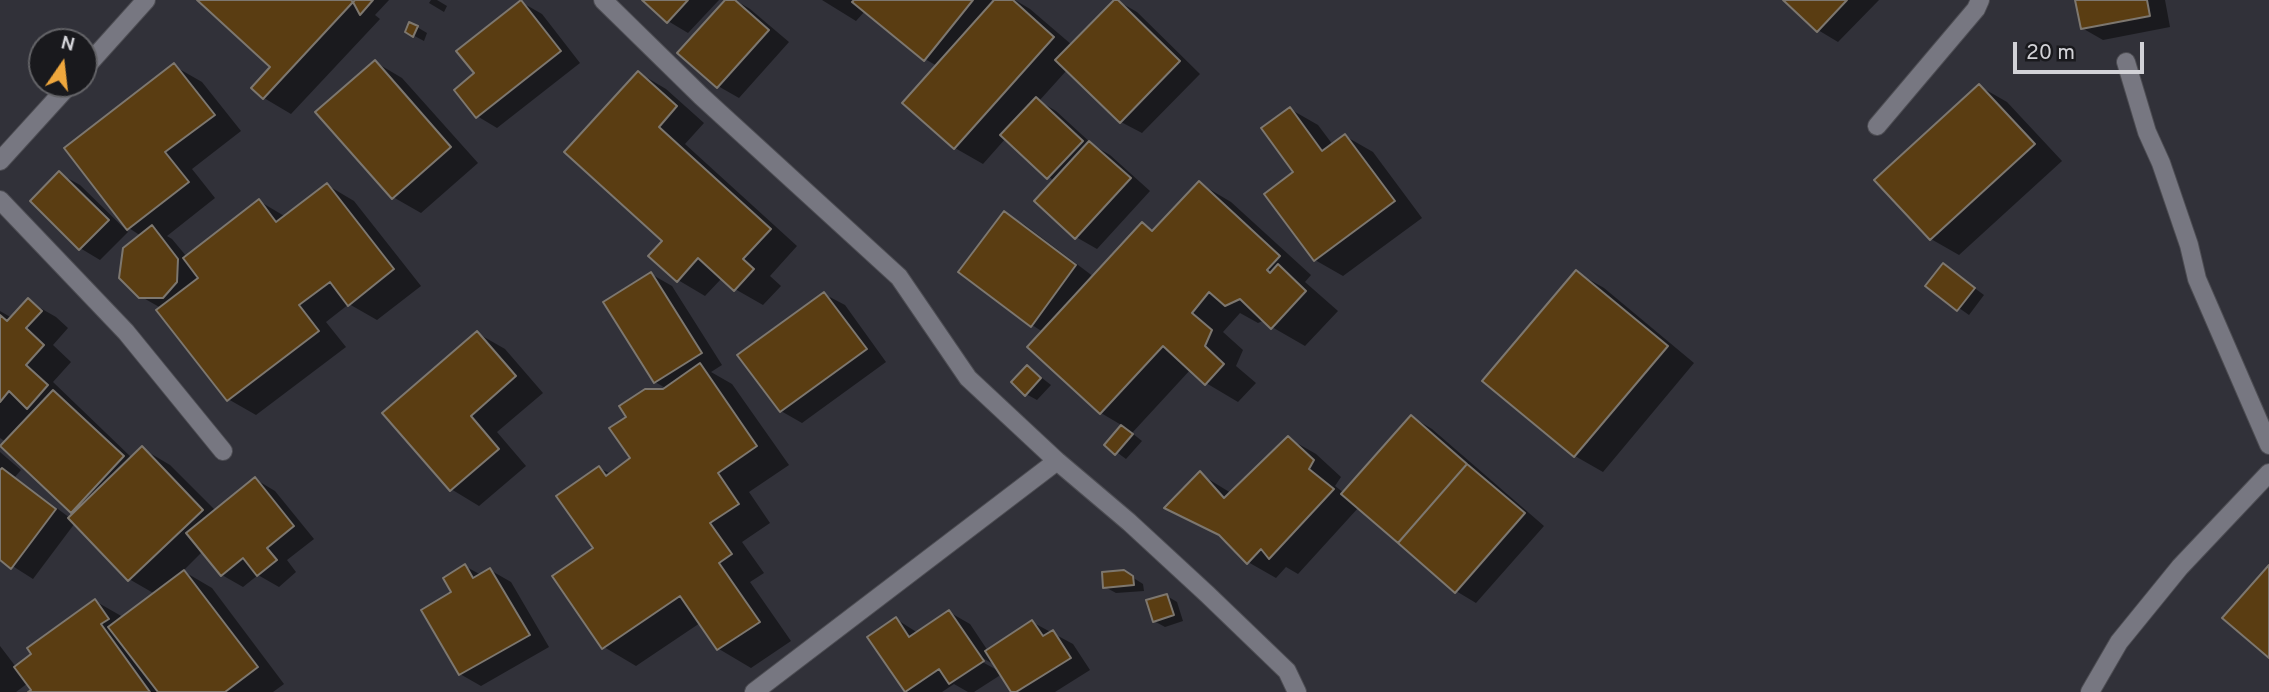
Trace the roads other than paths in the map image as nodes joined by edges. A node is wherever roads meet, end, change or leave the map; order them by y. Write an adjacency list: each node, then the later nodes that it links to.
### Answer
1 (146, 0): 4 (street)
2 (603, 0): 12 (street)
3 (1980, 0): 7 (street)
4 (98, 53)
5 (2126, 62): 10 (street)
6 (57, 98): 8 (street)
7 (1877, 126)
8 (0, 161)
9 (0, 200): 11 (street)
10 (2269, 445)
11 (223, 452)
12 (1057, 461): 14 (street); 15 (street)
13 (2269, 473): 16 (street)
14 (754, 692)
15 (1297, 692)
16 (2090, 692)

